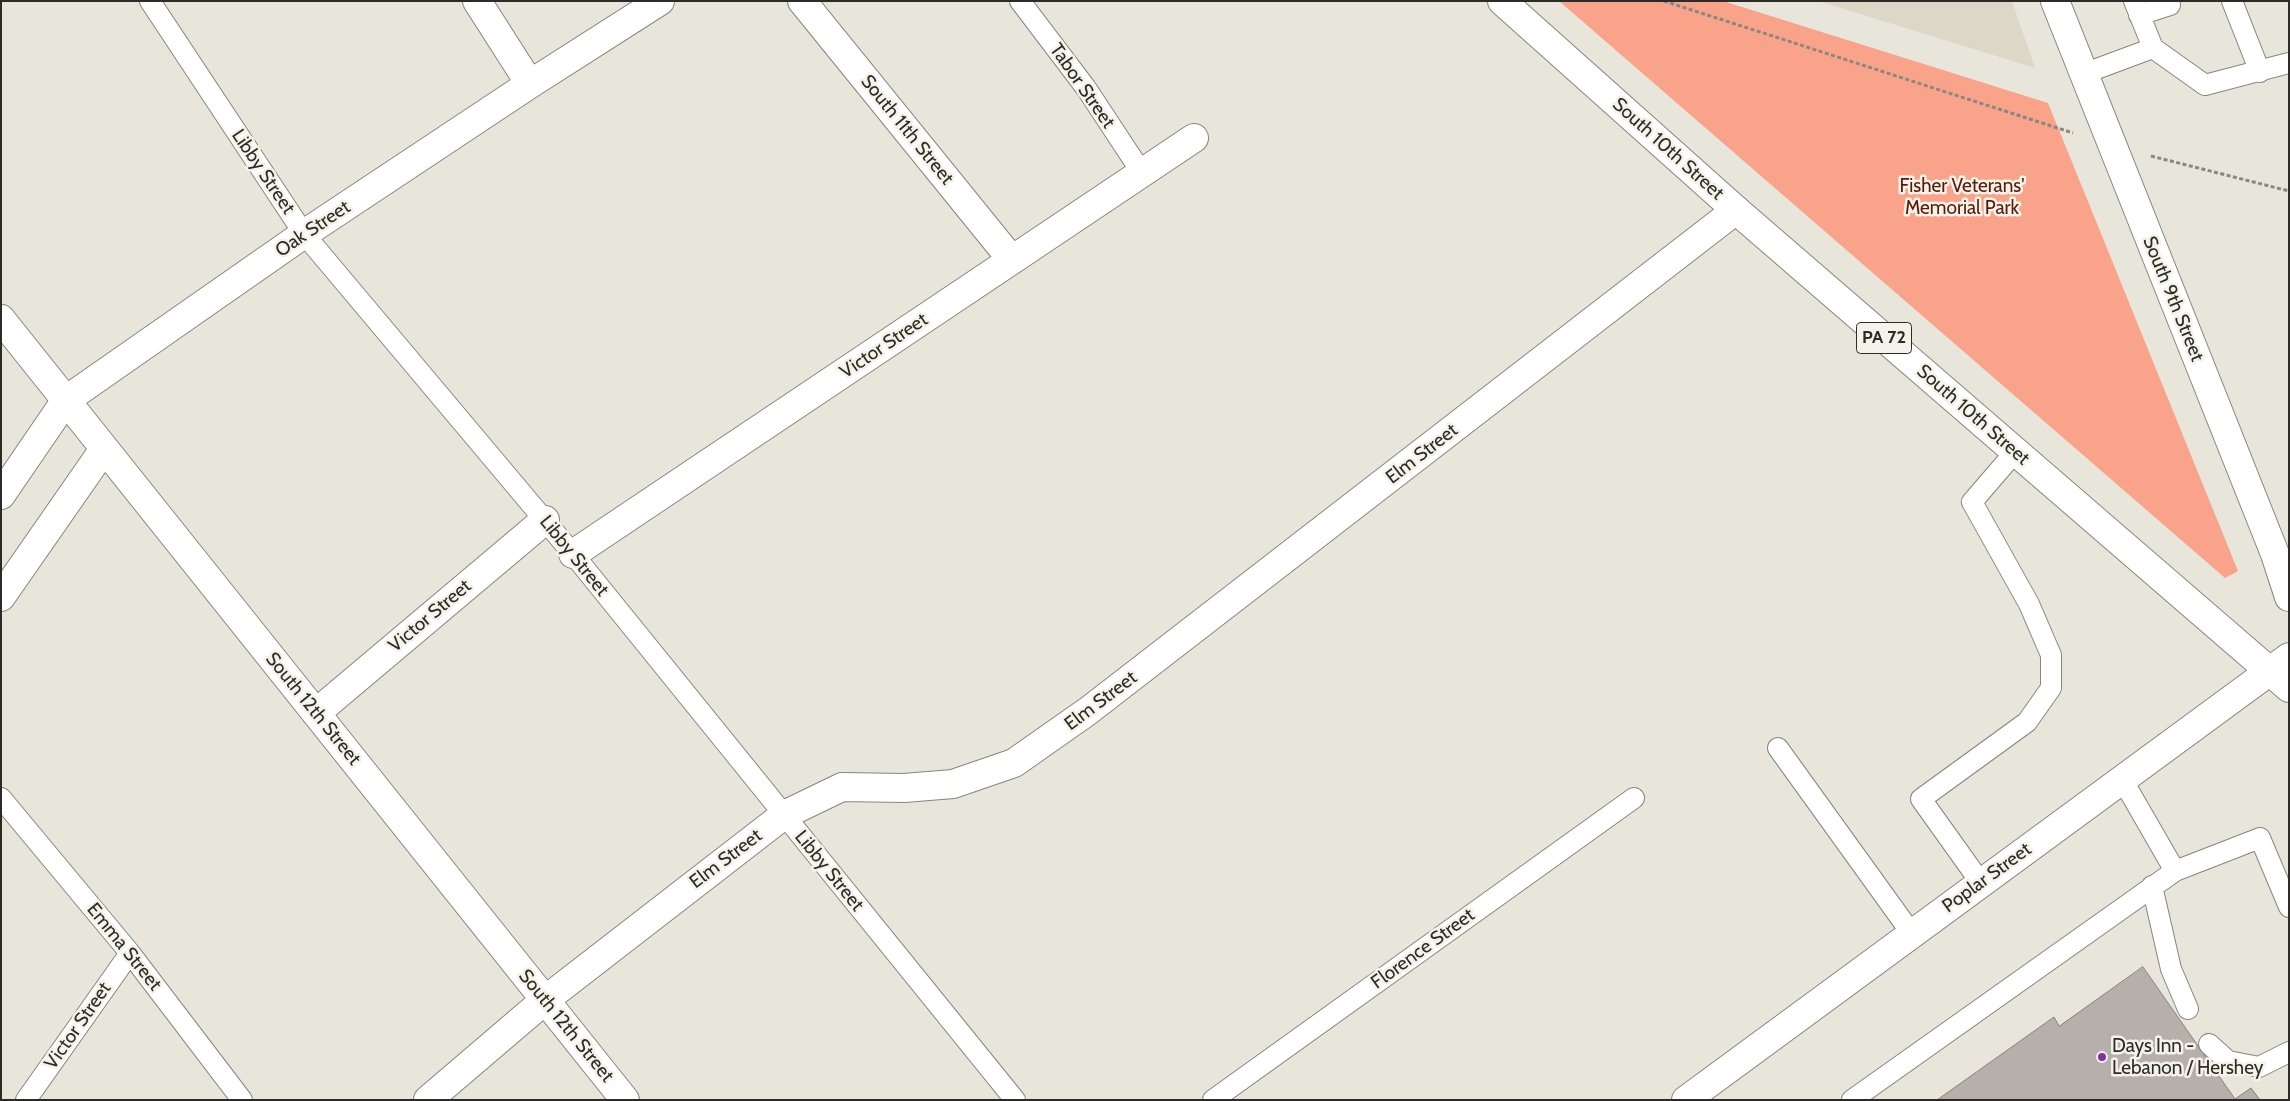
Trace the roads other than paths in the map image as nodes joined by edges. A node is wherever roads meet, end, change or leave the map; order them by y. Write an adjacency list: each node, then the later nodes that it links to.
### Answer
1 (150, 1): 19 (lane, Libby Street)
2 (478, 1): 15 (main road)
3 (660, 1): 15 (main road, Oak Street)
4 (802, 1): 20 (main road, South 11th Street)
5 (1020, 1): 17 (lane, Tabor Street)
6 (1502, 1): 18 (main road, South 10th Street / PA 72)
7 (2055, 1): 14 (main road, South 9th Street)
8 (2232, 1): 13 (lane)
9 (2170, 4): 10 (lane)
10 (2137, 8): 11 (lane)
11 (2153, 48): 13 (lane); 14 (lane)
12 (2289, 63): 13 (lane)
13 (2260, 72)
14 (2083, 74): 29 (main road, South 9th Street)
15 (530, 84): 19 (main road, Oak Street)
16 (1194, 138): 17 (main road, Victor Street)
17 (1142, 173): 20 (main road, Victor Street)
18 (1736, 210): 24 (main road, South 10th Street / PA 72); 36 (main road, Elm Street)
19 (304, 234): 22 (main road, Oak Street); 26 (lane, Libby Street)
20 (1012, 260): 27 (main road, Victor Street)
21 (1, 319): 22 (main road, South 12th Street)
22 (66, 400): 23 (main road, South 12th Street); 25 (main road, Oak Street)
23 (104, 449): 28 (main road); 31 (main road, South 12th Street)
24 (2015, 452): 30 (main road, South 10th Street / PA 72); 38 (lane)
25 (1, 495)
26 (545, 520): 27 (lane, Libby Street); 31 (main road, Victor Street)
27 (573, 554): 36 (lane, Libby Street)
28 (1, 597)
29 (2289, 597)
30 (2282, 672): 33 (main road, Poplar Street)
31 (316, 713): 43 (main road, South 12th Street)
32 (1778, 748): 41 (lane)
33 (2122, 779): 37 (lane); 38 (main road, Poplar Street)
34 (1, 798): 42 (lane, Emma Street)
35 (1634, 798): 52 (lane, Florence Street)
36 (784, 815): 43 (main road, Elm Street); 51 (lane, Libby Street)
37 (2175, 870): 39 (lane); 40 (lane)
38 (1981, 883): 41 (main road, Poplar Street)
39 (2152, 886): 44 (lane); 54 (lane)
40 (2289, 906)
41 (1912, 934): 53 (main road, Poplar Street)
42 (130, 953): 47 (lane, Victor Street); 48 (lane, Emma Street)
43 (545, 1000): 49 (main road, Elm Street); 50 (main road, South 12th Street)
44 (2188, 1009)
45 (2209, 1044): 46 (lane)
46 (2289, 1052)
47 (26, 1100)
48 (242, 1100)
49 (428, 1100)
50 (625, 1100)
51 (1015, 1100)
52 (1213, 1100)
53 (1686, 1100)
54 (1852, 1100)

